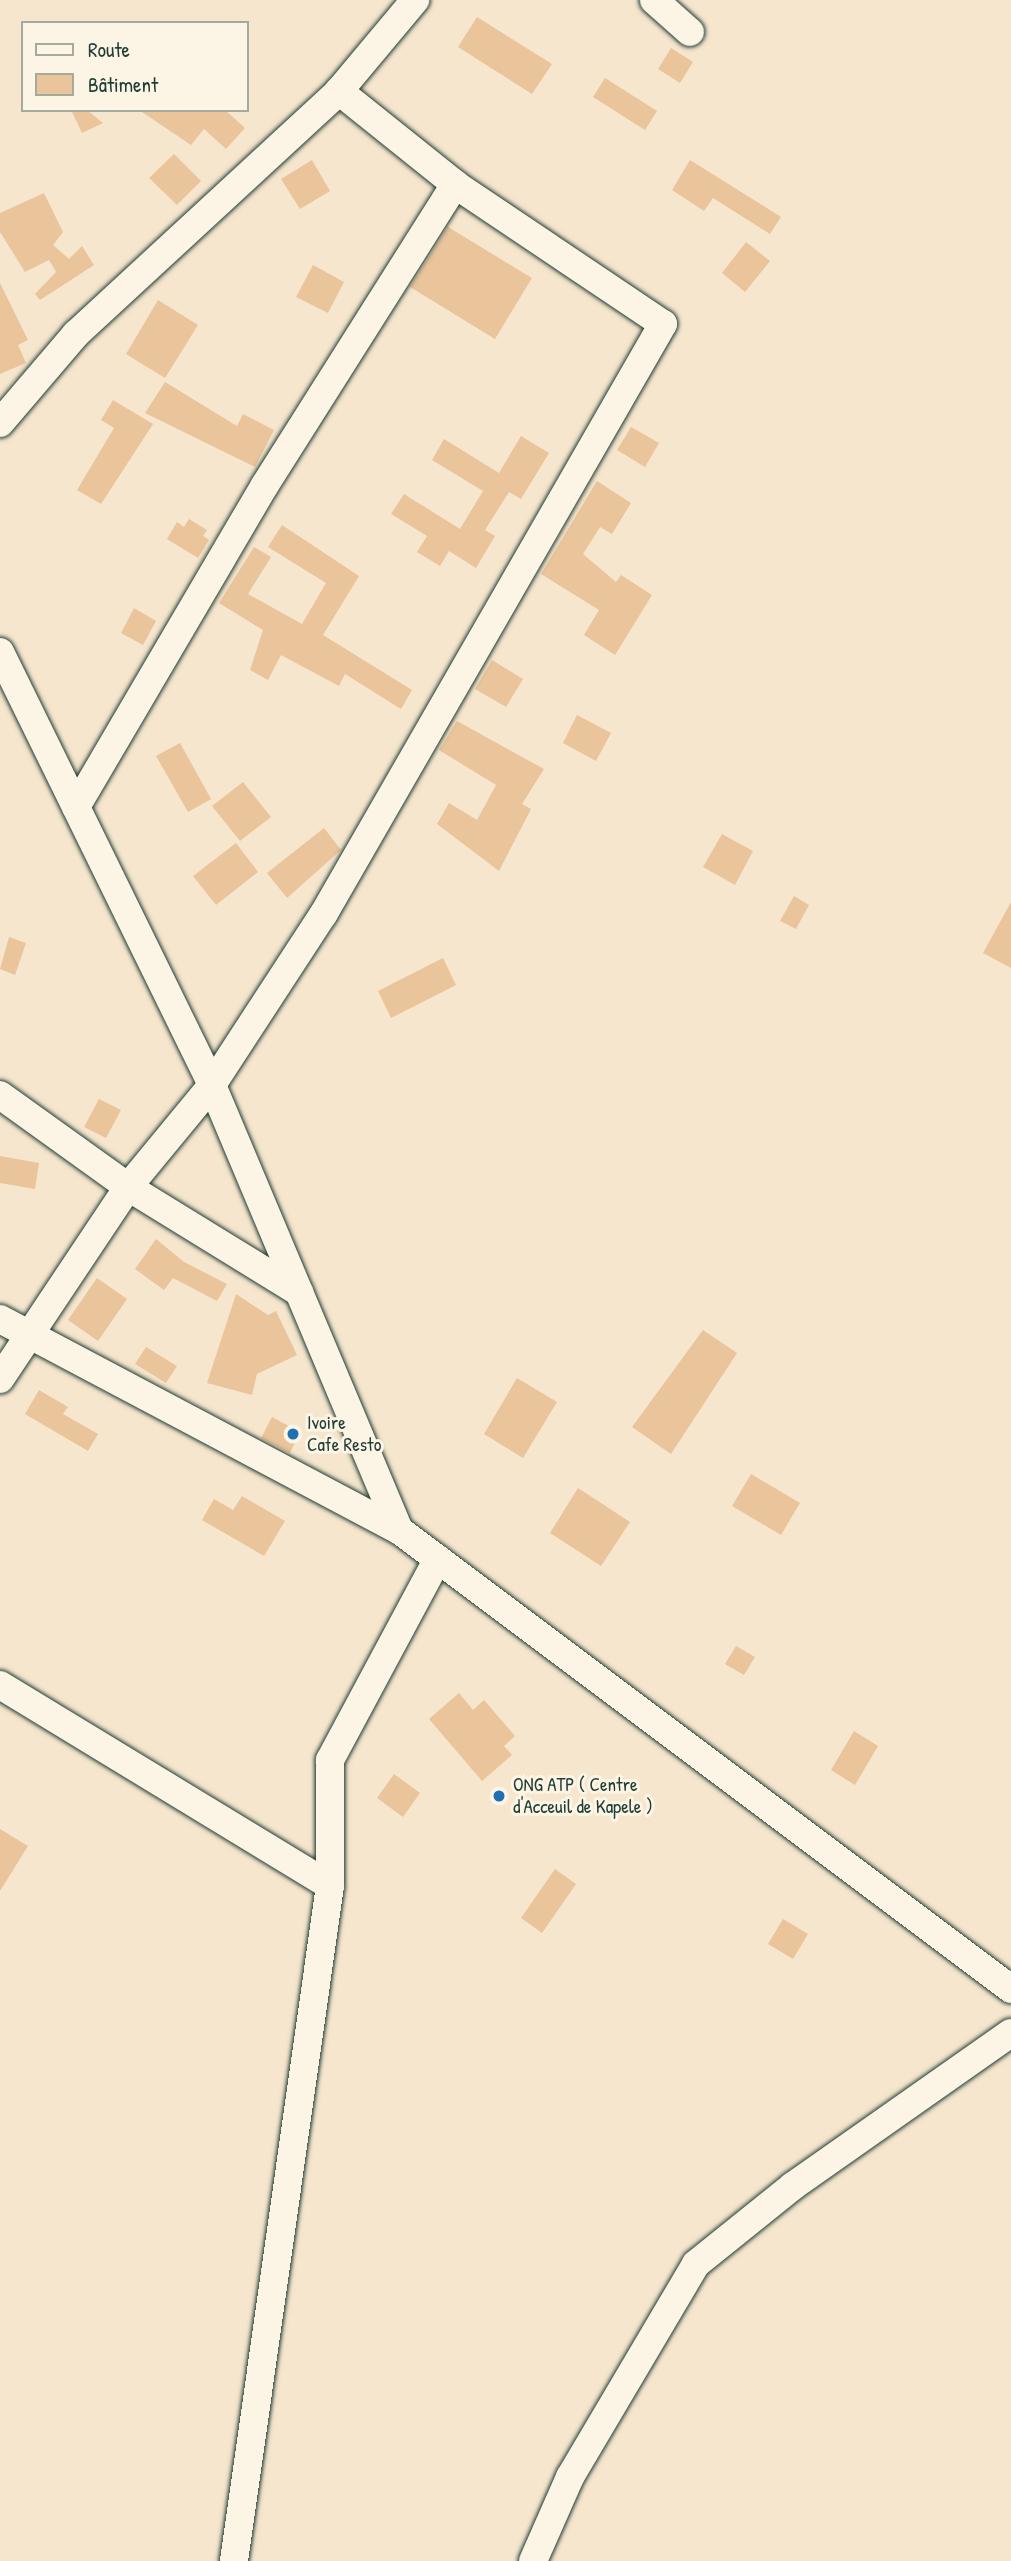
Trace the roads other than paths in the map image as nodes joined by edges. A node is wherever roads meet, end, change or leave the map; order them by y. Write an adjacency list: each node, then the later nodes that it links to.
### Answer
1 (415, 0): 4 (street)
2 (654, 0): 3 (street)
3 (690, 32)
4 (339, 90): 5 (street); 6 (street)
5 (455, 184): 8 (street); 9 (street)
6 (0, 423)
7 (0, 652): 8 (street)
8 (76, 807): 9 (street)
9 (212, 1085): 11 (street); 12 (street)
10 (0, 1095): 11 (street)
11 (128, 1187): 12 (street); 14 (street)
12 (299, 1292): 16 (street)
13 (0, 1319): 14 (street)
14 (27, 1335): 15 (street); 16 (street)
15 (0, 1379)
16 (399, 1530): 17 (street)
17 (438, 1559): 19 (street); 20 (street)
18 (0, 1685): 19 (street)
19 (330, 1886): 22 (street)
20 (1011, 1989)
21 (1011, 2033): 23 (street)
22 (234, 2561)
23 (533, 2561)

